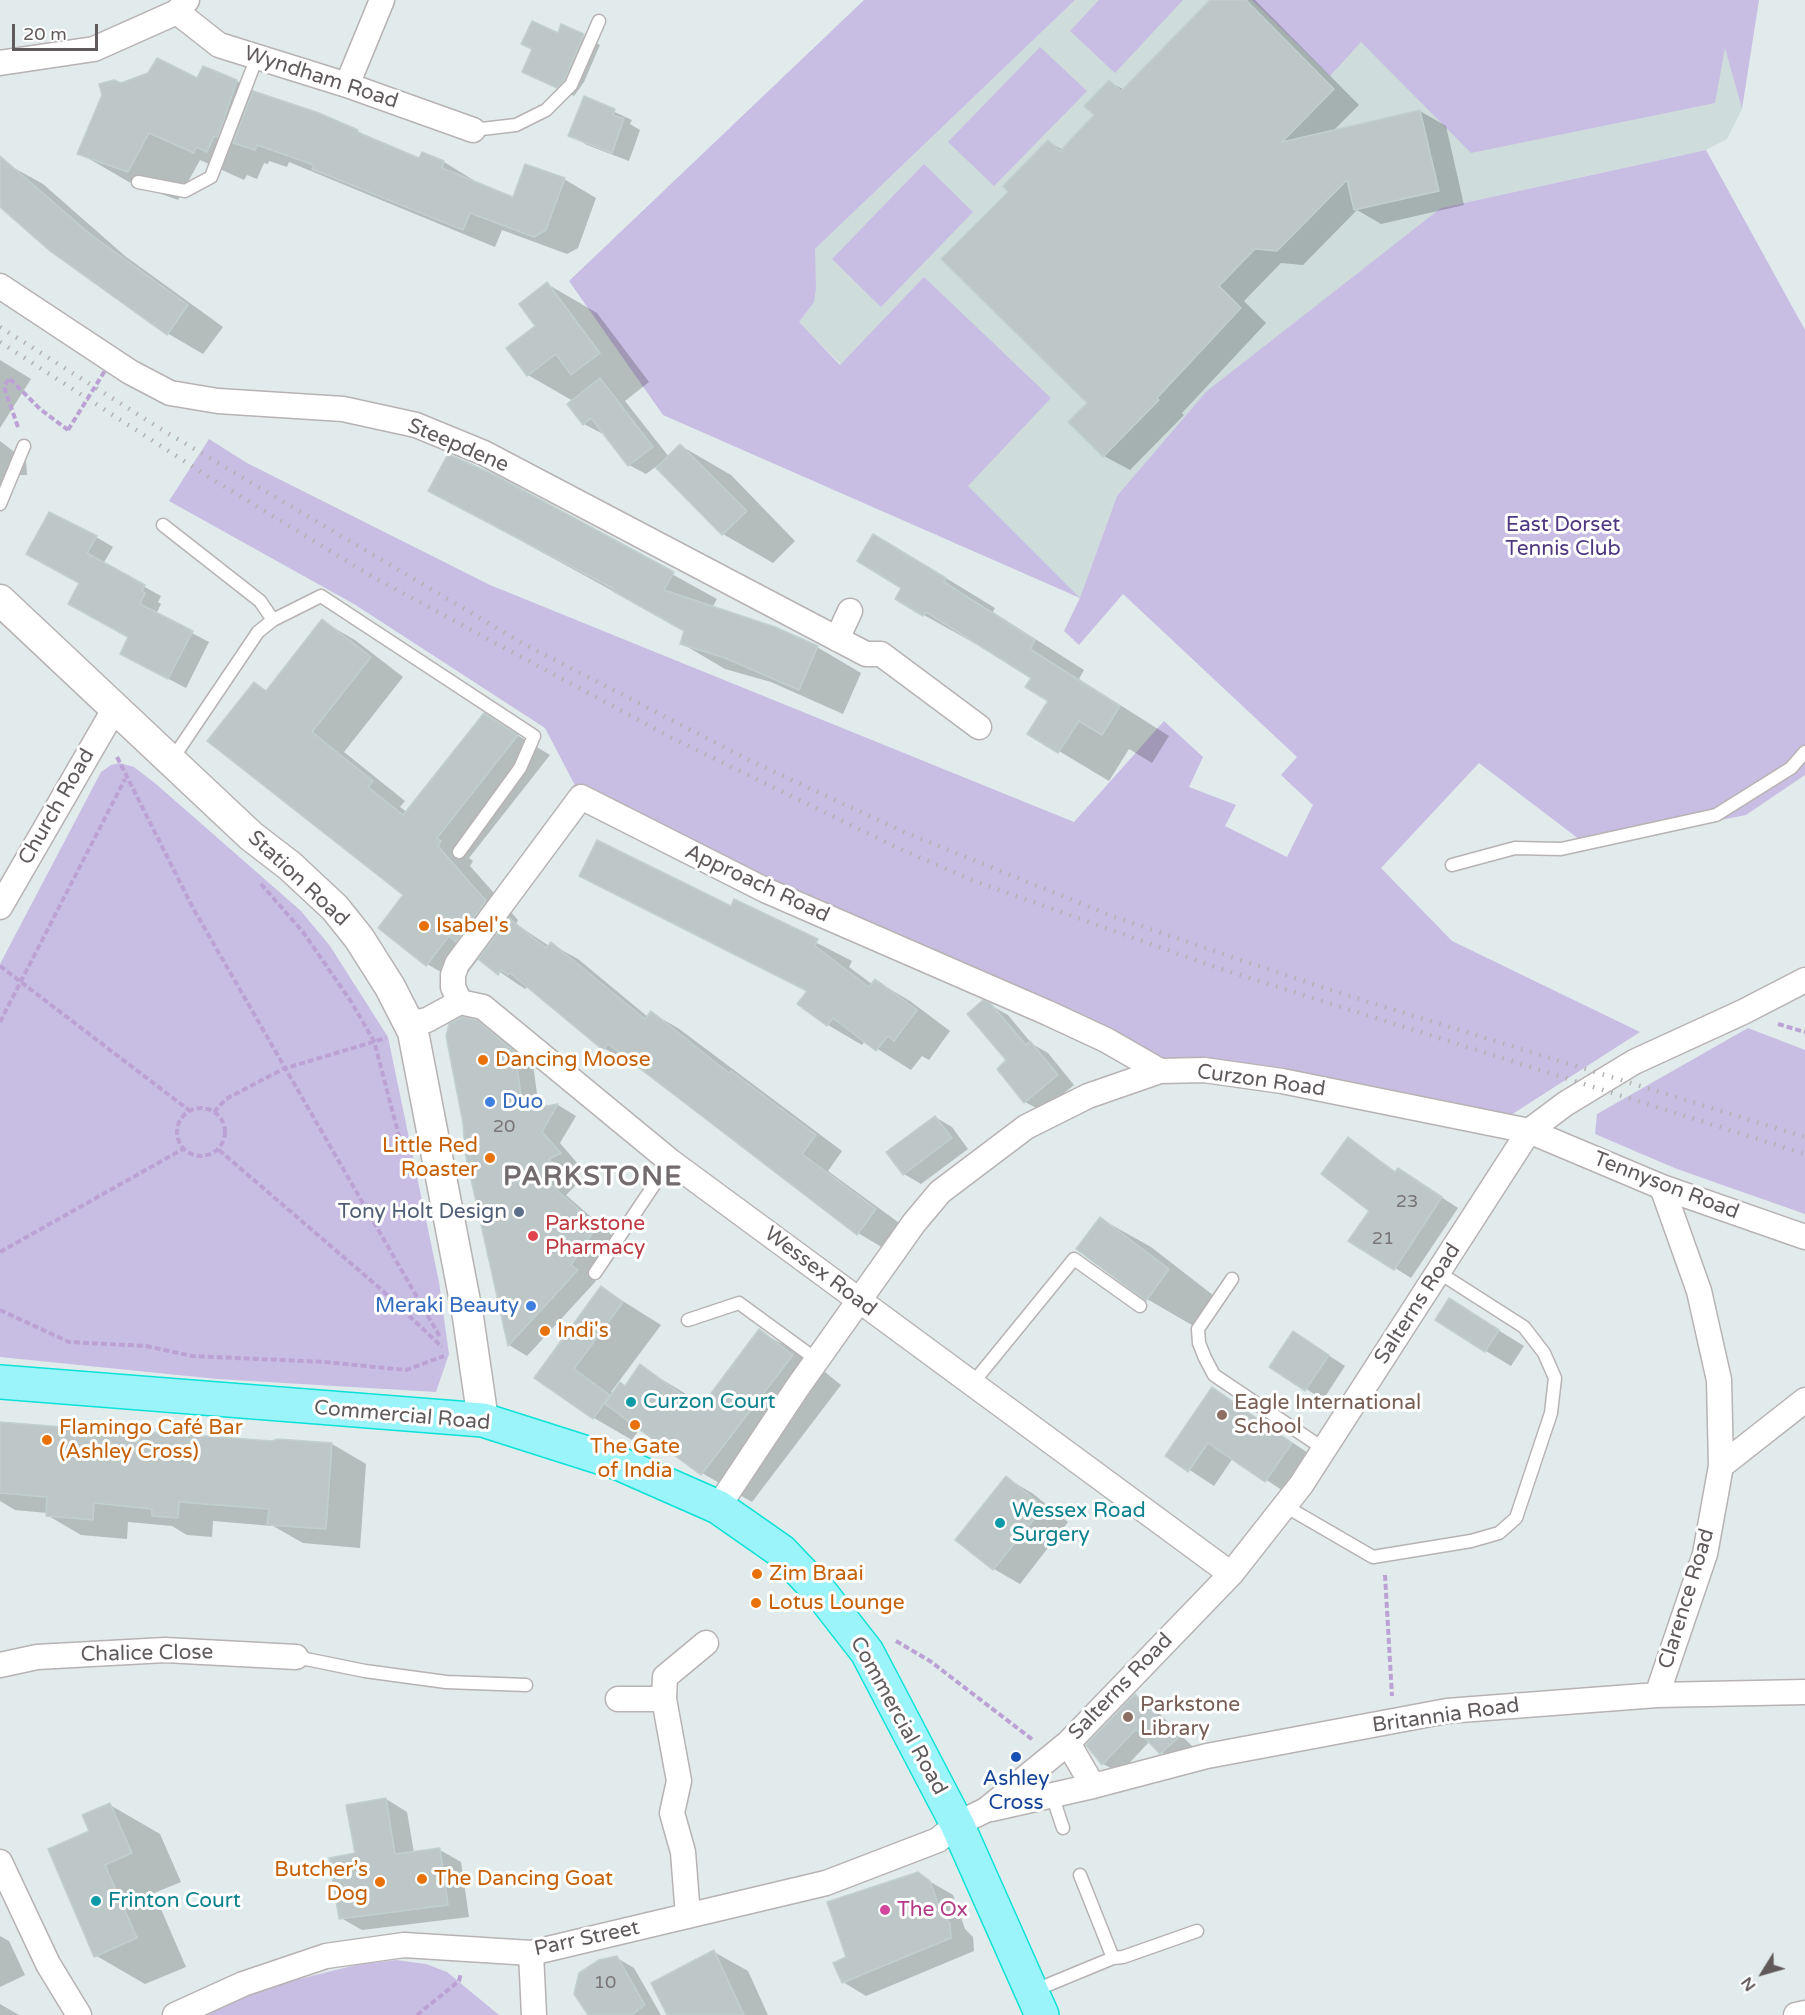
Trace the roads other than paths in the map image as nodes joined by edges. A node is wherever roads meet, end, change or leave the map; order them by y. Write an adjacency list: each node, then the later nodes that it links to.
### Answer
1 (382, 0): 6 (street)
2 (182, 6): 4 (street, Wyndham Road); 5 (street)
3 (599, 21): 7 (lane)
4 (257, 57): 6 (street, Wyndham Road); 8 (lane)
5 (0, 63)
6 (347, 85): 7 (street, Wyndham Road)
7 (473, 130)
8 (138, 182)
9 (0, 286): 16 (street, Steepdene)
10 (24, 446): 11 (lane)
11 (0, 504)
12 (163, 525): 15 (lane)
13 (0, 600): 17 (street, Station Road)
14 (849, 611): 16 (street)
15 (273, 620): 20 (lane); 21 (lane)
16 (837, 639): 18 (street, Steepdene)
17 (109, 718): 20 (street, Station Road); 23 (street, Church Road)
18 (979, 727)
19 (1805, 752): 22 (lane)
20 (171, 761): 26 (street, Station Road)
21 (459, 852)
22 (1452, 865)
23 (0, 907)
24 (1805, 980): 28 (street, Salterns Road)
25 (460, 1002): 26 (street); 27 (street, Approach Road); 29 (street, Wessex Road)
26 (411, 1028): 42 (street, Station Road)
27 (1160, 1071): 28 (street, Curzon Road); 35 (street, Curzon Road)
28 (1529, 1131): 30 (street, Tennyson Road); 32 (street, Salterns Road)
29 (670, 1161): 33 (lane); 35 (street, Wessex Road)
30 (1662, 1186): 31 (street, Tennyson Road); 44 (street, Clarence Road)
31 (1805, 1237)
32 (1438, 1272): 43 (street, Salterns Road); 45 (lane)
33 (595, 1273)
34 (1232, 1279): 43 (lane)
35 (859, 1301): 38 (street, Curzon Road); 40 (street, Wessex Road)
36 (1140, 1306): 40 (lane)
37 (688, 1320): 38 (lane)
38 (817, 1360): 46 (street, Curzon Road)
39 (0, 1382): 42 (highway, Commercial Road)
40 (972, 1384): 47 (street, Wessex Road)
41 (1805, 1400): 44 (street)
42 (483, 1420): 46 (highway, Commercial Road)
43 (1324, 1449): 45 (street, Salterns Road)
44 (1721, 1466): 53 (street, Clarence Road)
45 (1285, 1506): 47 (street, Salterns Road)
46 (718, 1507): 60 (highway, Commercial Road)
47 (1231, 1574): 56 (street, Salterns Road)
48 (706, 1643): 55 (street)
49 (296, 1657): 50 (street, Chalice Close); 51 (lane)
50 (0, 1665)
51 (526, 1685)
52 (1805, 1692): 53 (street, Britannia Road)
53 (1657, 1695): 57 (street, Britannia Road)
54 (618, 1699): 55 (street)
55 (664, 1700): 64 (street)
56 (1060, 1749): 57 (street); 59 (street, Salterns Road)
57 (1093, 1786): 58 (street, Britannia Road)
58 (1052, 1796): 59 (street, Britannia Road); 61 (lane)
59 (986, 1810): 60 (street, Salterns Road)
60 (957, 1824): 64 (street, Parr Street); 68 (highway, Commercial Road)
61 (1063, 1828)
62 (0, 1862): 70 (street)
63 (1080, 1875): 67 (lane)
64 (688, 1916): 66 (street, Parr Street)
65 (1197, 1931): 67 (lane)
66 (531, 1953): 71 (street, Parr Street); 72 (street)
67 (1113, 1958): 68 (lane)
68 (1037, 2003)
69 (1805, 2013): 73 (street)
70 (80, 2015)
71 (175, 2015)
72 (534, 2015)
73 (1796, 2015)

